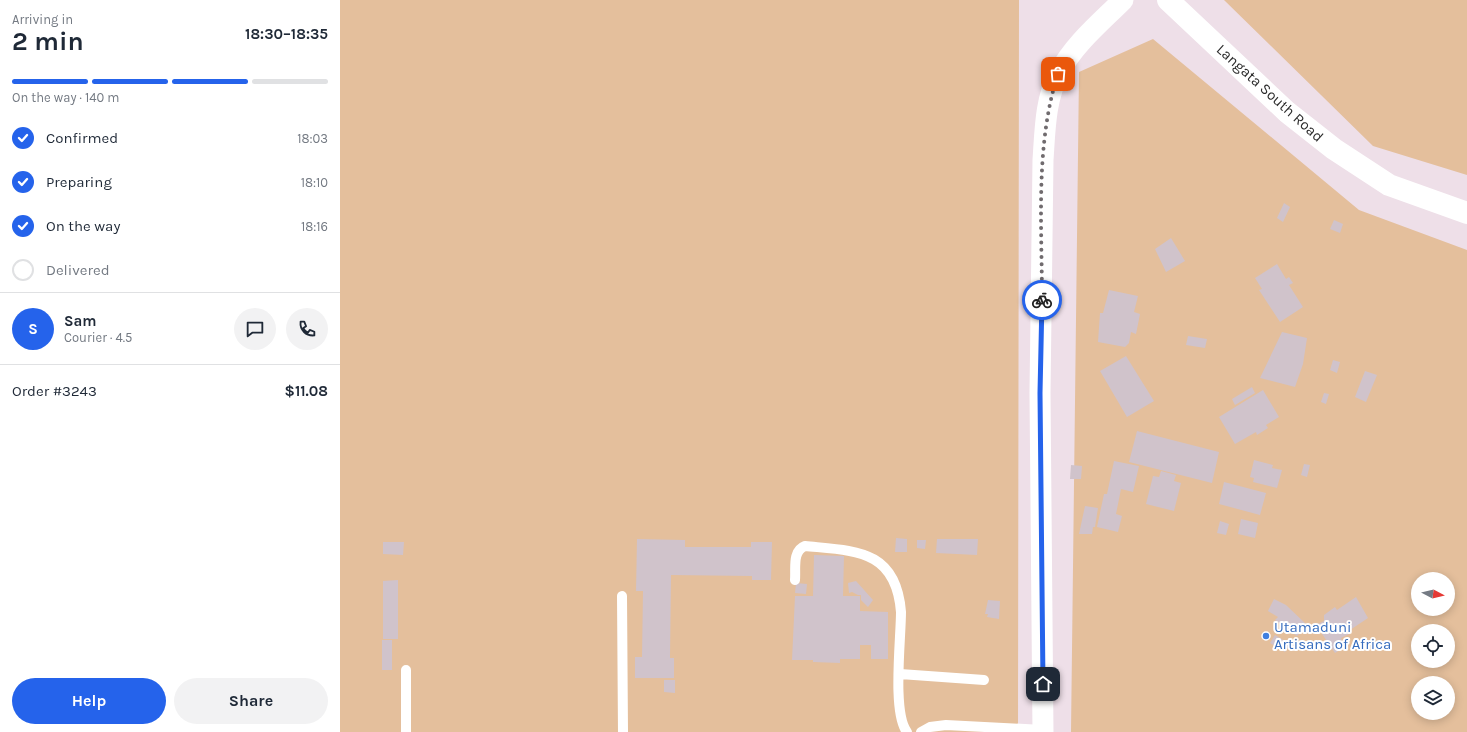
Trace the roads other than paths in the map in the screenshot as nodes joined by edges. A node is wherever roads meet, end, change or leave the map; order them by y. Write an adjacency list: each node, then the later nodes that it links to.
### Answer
1 (1123, 0): 10 (street)
2 (1168, 0): 3 (street, Langata South Road)
3 (1467, 213)
4 (796, 580): 7 (lane)
5 (622, 596): 12 (lane)
6 (406, 670): 11 (lane)
7 (900, 674): 8 (lane); 13 (lane)
8 (984, 680)
9 (956, 729): 10 (lane); 14 (lane)
10 (1043, 731)
11 (406, 732)
12 (623, 732)
13 (907, 732)
14 (921, 732)

